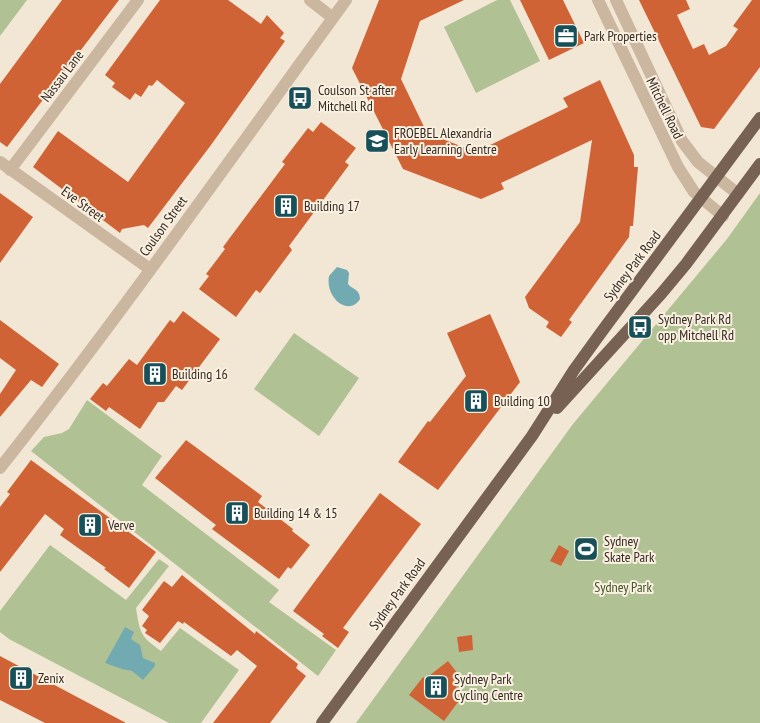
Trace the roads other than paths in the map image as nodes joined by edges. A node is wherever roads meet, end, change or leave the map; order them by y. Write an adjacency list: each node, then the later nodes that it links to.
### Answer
1 (138, 0): 9 (street, Nassau Lane)
2 (310, 0): 6 (street)
3 (346, 0): 6 (street, Coulson Street)
4 (598, 0): 12 (street, Mitchell Road)
5 (616, 0): 10 (street, Mitchell Road)
6 (333, 18): 14 (street, Coulson Street)
7 (760, 118): 10 (main road, Sydney Park Road)
8 (760, 164): 11 (main road, Sydney Park Road)
9 (5, 166): 14 (street, Eve Street)
10 (716, 177): 11 (street, Mitchell Road); 12 (main road, Sydney Park Road)
11 (738, 194): 13 (main road, Sydney Park Road)
12 (701, 199): 13 (street, Mitchell Road); 15 (main road, Sydney Park Road)
13 (723, 216): 15 (main road, Sydney Park Road)
14 (150, 269): 16 (street, Coulson Street)
15 (532, 436): 17 (main road, Sydney Park Road)
16 (0, 468)
17 (322, 723)

